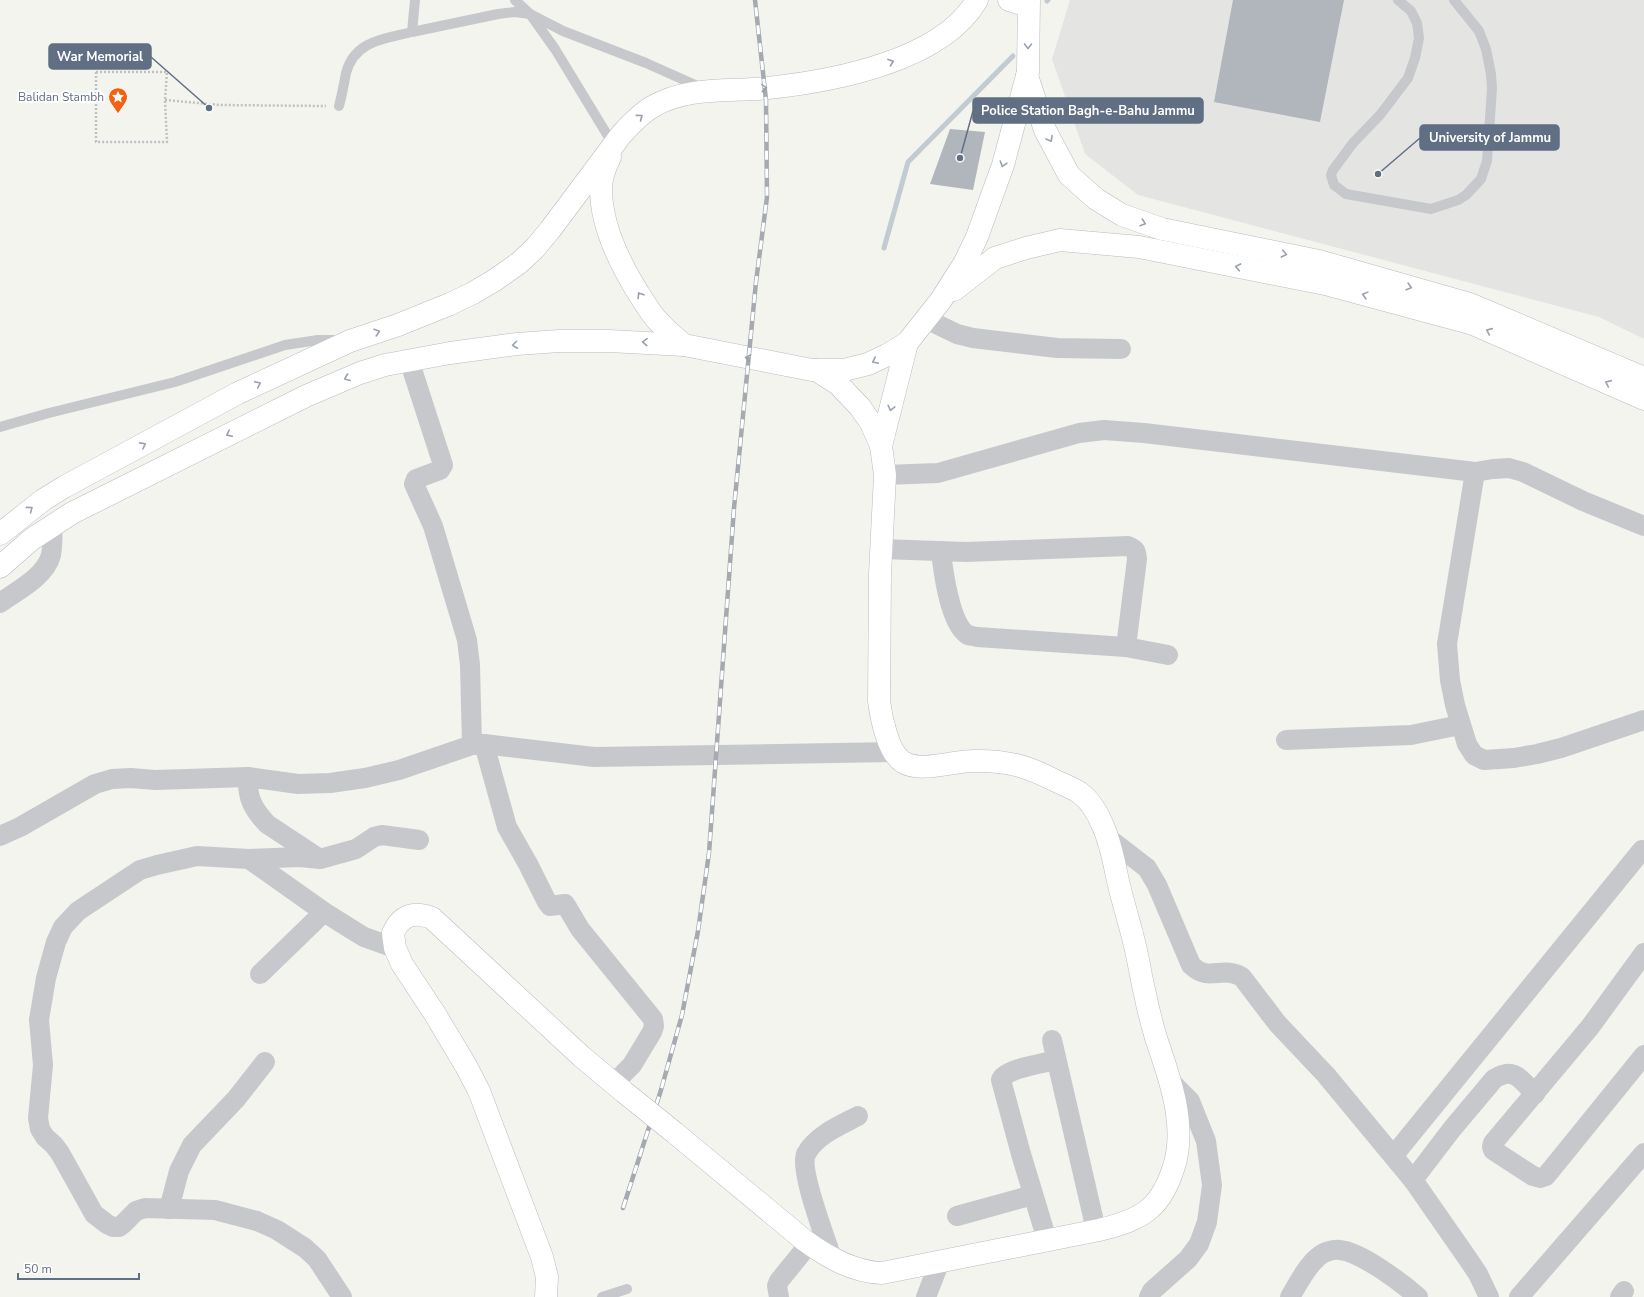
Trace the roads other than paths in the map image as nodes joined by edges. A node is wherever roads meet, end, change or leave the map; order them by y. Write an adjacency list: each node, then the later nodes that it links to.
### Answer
1 (415, 0): 8 (lane)
2 (515, 0): 7 (lane)
3 (1398, 0): 4 (lane)
4 (1454, 0)
5 (980, 2): 10 (main road, one-way to 5)
6 (1022, 2): 9 (main road, one-way to 9)
7 (530, 14): 8 (lane); 10 (lane); 12 (lane)
8 (412, 32): 11 (lane)
9 (1027, 76): 13 (main road, one-way to 13); 21 (main road, one-way to 21)
10 (709, 91): 12 (main road, one-way to 10)
11 (339, 106)
12 (614, 146): 15 (main road, one-way to 12); 17 (main road, one-way to 12)
13 (941, 300): 14 (main road); 22 (main road, one-way to 13)
14 (926, 319): 16 (main road); 18 (street)
15 (350, 341): 23 (lane); 29 (main road, one-way to 15)
16 (907, 343): 20 (main road, one-way to 20); 24 (main road, one-way to 24)
17 (684, 345): 19 (main road, one-way to 19); 20 (main road, one-way to 17)
18 (1121, 349)
19 (409, 360): 27 (main road, one-way to 27); 39 (street)
20 (816, 370): 24 (main road)
21 (1644, 378)
22 (1644, 399)
23 (0, 427)
24 (881, 446): 26 (main road)
25 (1475, 472): 26 (street); 28 (street); 37 (street)
26 (885, 475): 30 (main road)
27 (53, 524): 32 (main road); 33 (street)
28 (1644, 526)
29 (0, 534)
30 (882, 549): 31 (street); 40 (main road)
31 (941, 551): 34 (street); 34 (street)
32 (0, 567)
33 (0, 603)
34 (1126, 648): 35 (street)
35 (1168, 655)
36 (1644, 720): 37 (street)
37 (1460, 725): 38 (street)
38 (1286, 740)
39 (478, 745): 40 (street); 41 (street); 57 (street)
40 (894, 752): 43 (main road)
41 (248, 777): 42 (street); 46 (street)
42 (0, 836)
43 (1108, 838): 56 (main road); 61 (street)
44 (419, 840): 46 (street)
45 (1642, 850): 61 (street)
46 (320, 859): 47 (street)
47 (249, 860): 48 (street); 64 (street)
48 (324, 912): 49 (street); 51 (street)
49 (396, 948): 57 (main road); 73 (main road)
50 (1644, 954): 58 (street)
51 (260, 974)
52 (1052, 1040): 54 (street)
53 (1644, 1055): 58 (street)
54 (1056, 1060): 63 (street); 66 (street)
55 (265, 1062): 64 (street)
56 (1172, 1083): 66 (main road); 77 (street)
57 (619, 1087): 68 (main road, bridge)
58 (1535, 1094): 62 (street)
59 (858, 1116): 69 (street)
60 (1644, 1153): 81 (street)
61 (1394, 1155): 62 (street)
62 (1414, 1180): 80 (street)
63 (1033, 1195): 65 (street); 67 (street)
64 (168, 1209): 72 (street)
65 (957, 1216)
66 (1096, 1230): 67 (main road)
67 (1047, 1240): 70 (main road)
68 (809, 1244): 69 (main road); 75 (street)
69 (832, 1258): 70 (main road)
70 (940, 1261): 76 (street)
71 (627, 1289): 74 (lane)
72 (342, 1297)
73 (546, 1297)
74 (602, 1297)
75 (779, 1297)
76 (926, 1297)
77 (1149, 1297)
78 (1290, 1297): 79 (street)
79 (1418, 1297)
80 (1488, 1297)
81 (1519, 1297)

